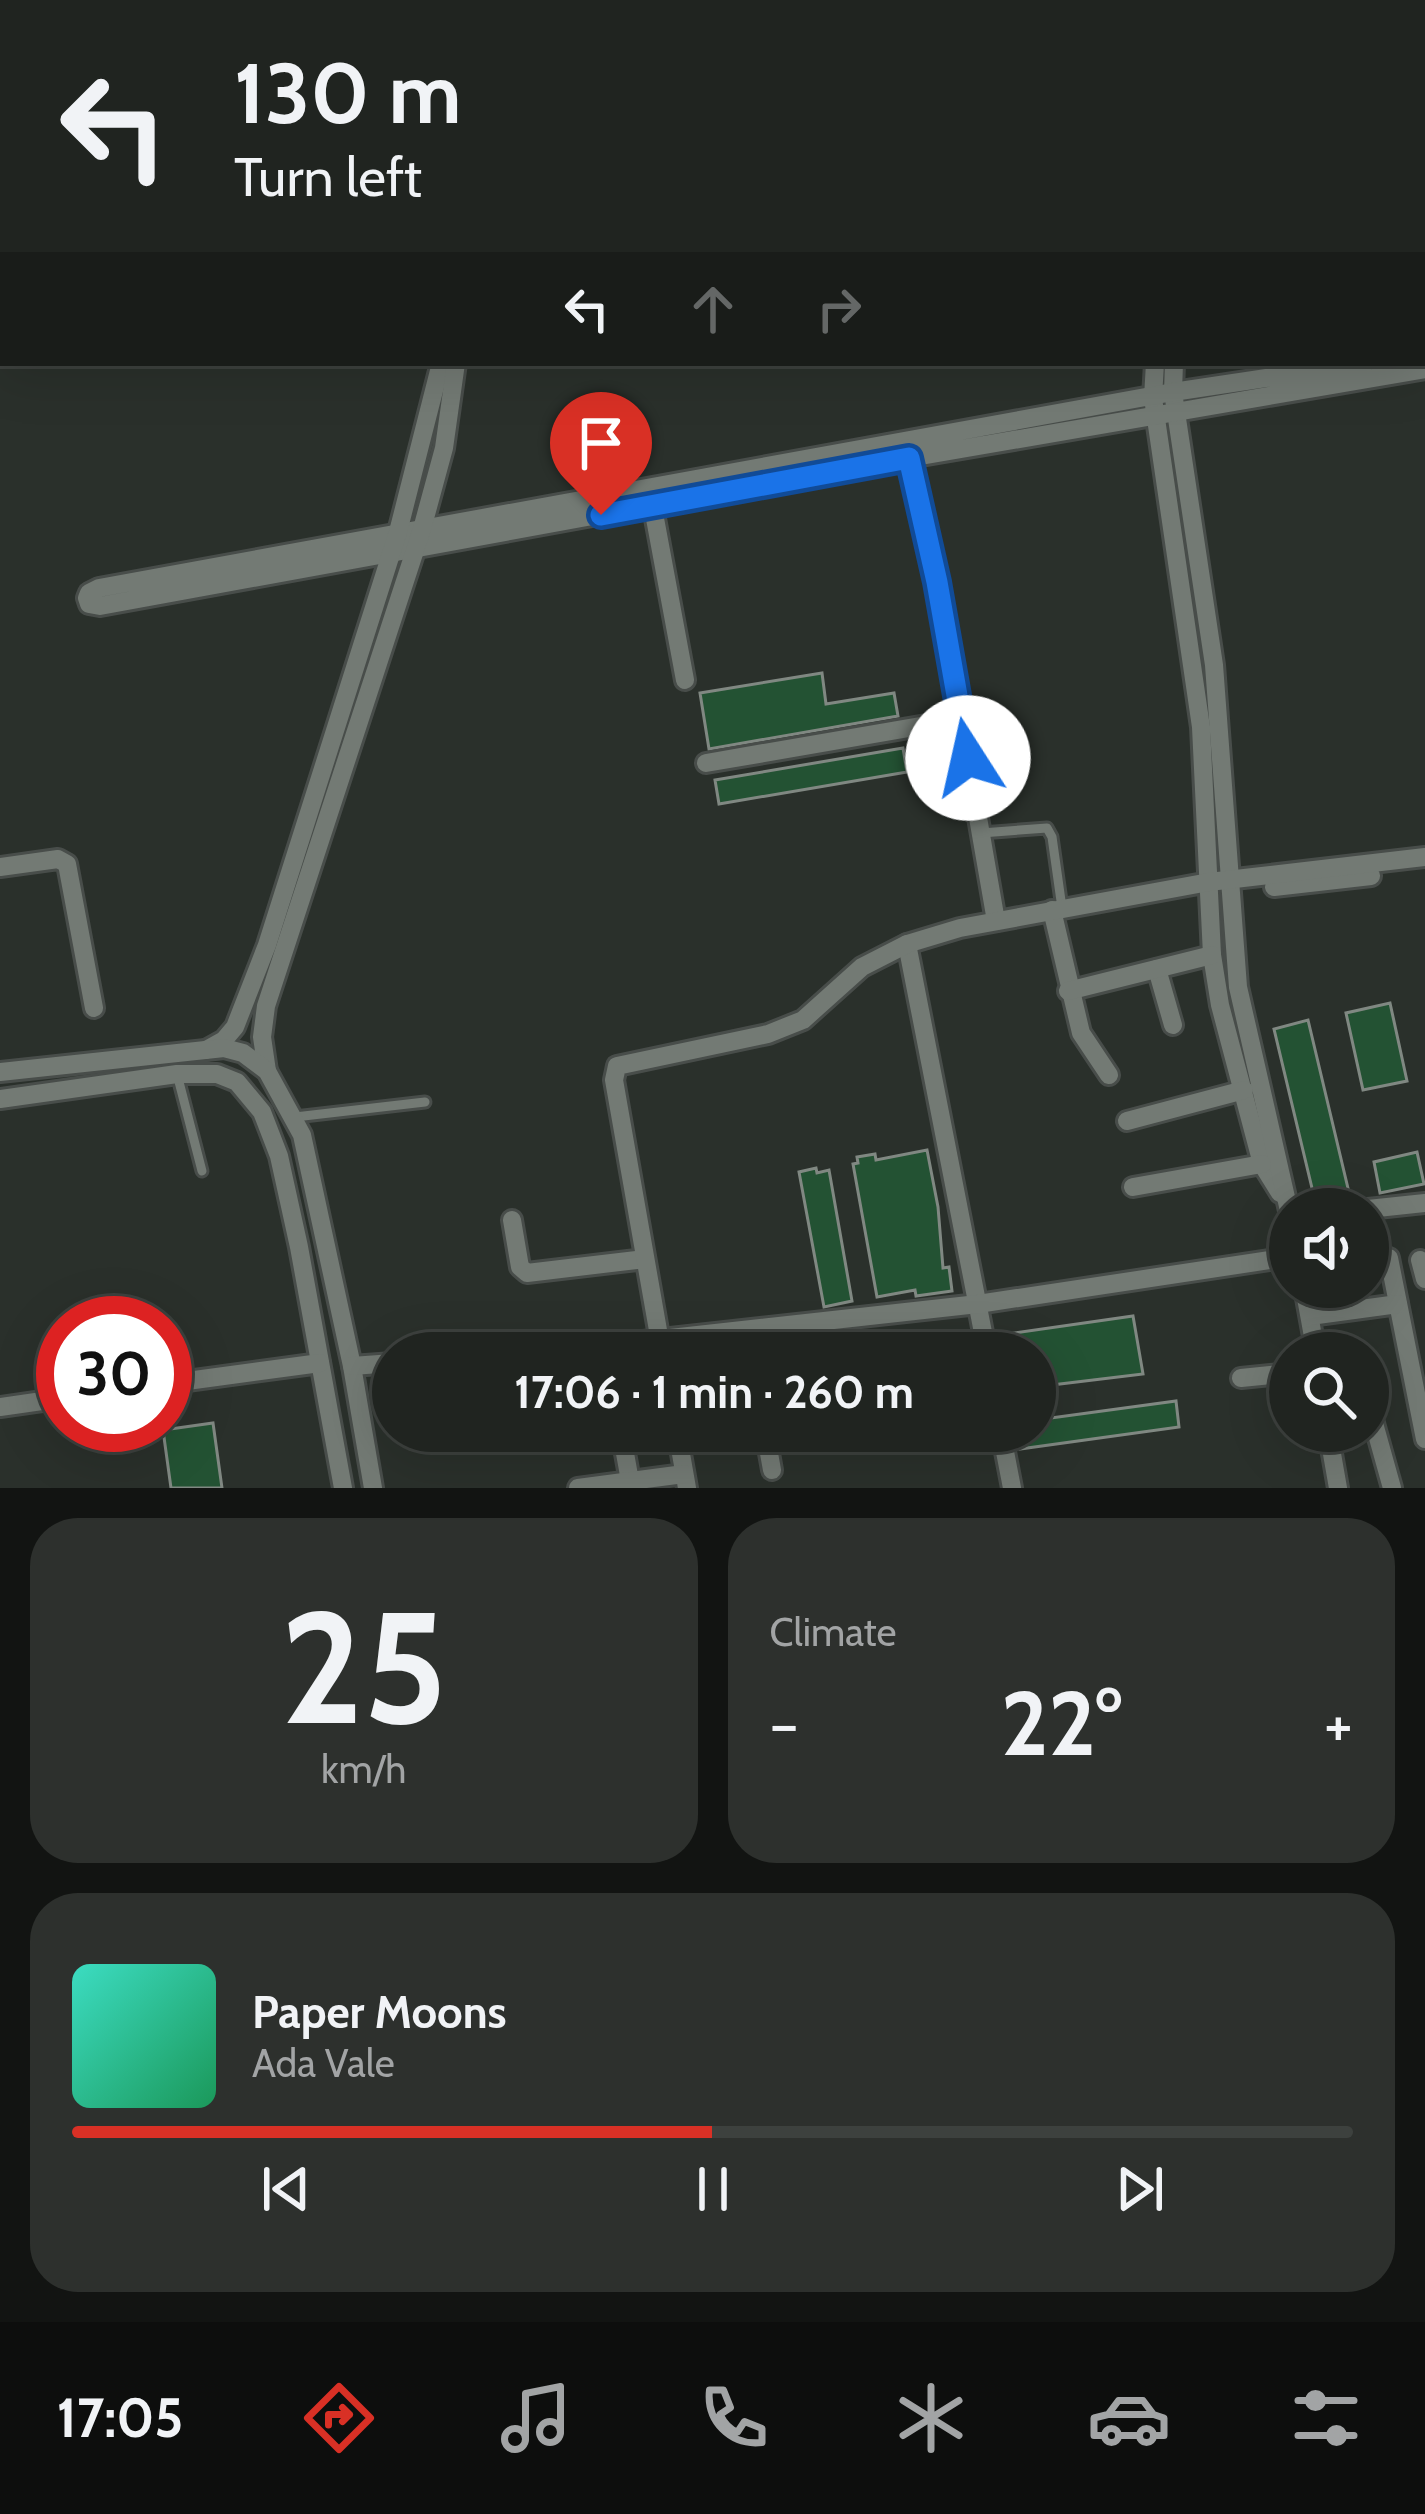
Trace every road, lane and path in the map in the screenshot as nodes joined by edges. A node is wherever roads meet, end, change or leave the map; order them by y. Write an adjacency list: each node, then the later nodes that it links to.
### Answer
1 (439, 366): 13 (street)
2 (456, 366): 12 (street)
3 (1155, 366): 9 (street)
4 (1174, 366): 8 (street)
5 (1323, 366): 7 (street)
6 (1425, 369): 9 (street)
7 (1267, 370): 8 (street)
8 (1173, 392): 9 (street)
9 (1162, 410): 10 (street); 23 (street); 24 (street)
10 (908, 450): 11 (street); 17 (street)
11 (651, 496): 12 (street); 14 (street); 16 (street)
12 (422, 529): 13 (street); 14 (street)
13 (398, 532): 15 (street); 15 (street)
14 (415, 549): 15 (street); 34 (street)
15 (391, 553): 33 (street)
16 (686, 680)
17 (961, 719): 18 (street); 19 (street)
18 (706, 763)
19 (981, 833): 25 (lane); 26 (street)
20 (1425, 857): 23 (street)
21 (0, 867): 31 (street)
22 (1425, 869): 23 (street)
23 (1230, 886): 24 (street); 47 (street)
24 (1209, 888): 25 (street); 28 (street)
25 (1057, 909): 26 (street); 30 (street)
26 (996, 921): 27 (street)
27 (908, 944): 52 (street); 54 (street)
28 (1212, 955): 29 (street); 38 (street)
29 (1157, 969): 30 (street); 32 (street)
30 (1068, 991): 37 (street)
31 (94, 1008)
32 (1173, 1025)
33 (206, 1050): 34 (street); 35 (street)
34 (267, 1071): 41 (street)
35 (0, 1072)
36 (177, 1074): 39 (street); 44 (lane); 62 (street)
37 (1109, 1075)
38 (1244, 1090): 42 (street); 43 (street)
39 (0, 1099)
40 (425, 1102): 41 (lane)
41 (295, 1118): 64 (street)
42 (1127, 1121)
43 (1262, 1164): 45 (street); 46 (street)
44 (202, 1171)
45 (1133, 1187)
46 (1276, 1188)
47 (1283, 1188)
48 (1425, 1202): 49 (street)
49 (1389, 1206)
50 (512, 1220): 52 (street)
51 (1389, 1258): 55 (street)
52 (645, 1259): 58 (street)
53 (1269, 1260): 54 (street)
54 (978, 1304): 59 (street); 60 (street)
55 (1398, 1304): 57 (street); 70 (street)
56 (1308, 1308): 57 (street)
57 (1310, 1316): 61 (street)
58 (658, 1332)
59 (800, 1332)
60 (983, 1332)
61 (1313, 1332)
62 (320, 1363): 67 (street); 79 (street)
63 (372, 1365): 64 (street)
64 (352, 1366): 80 (street)
65 (1269, 1375): 66 (street)
66 (1241, 1378)
67 (192, 1380)
68 (36, 1402): 69 (street)
69 (0, 1407)
70 (1425, 1439)
71 (625, 1452): 77 (street)
72 (769, 1452): 76 (street)
73 (1005, 1452): 82 (street)
74 (1331, 1452): 83 (street)
75 (1382, 1452): 84 (street)
76 (772, 1470)
77 (630, 1481): 78 (street); 81 (street)
78 (686, 1481)
79 (343, 1488)
80 (373, 1488)
81 (578, 1488)
82 (1012, 1488)
83 (1337, 1488)
84 (1392, 1488)

